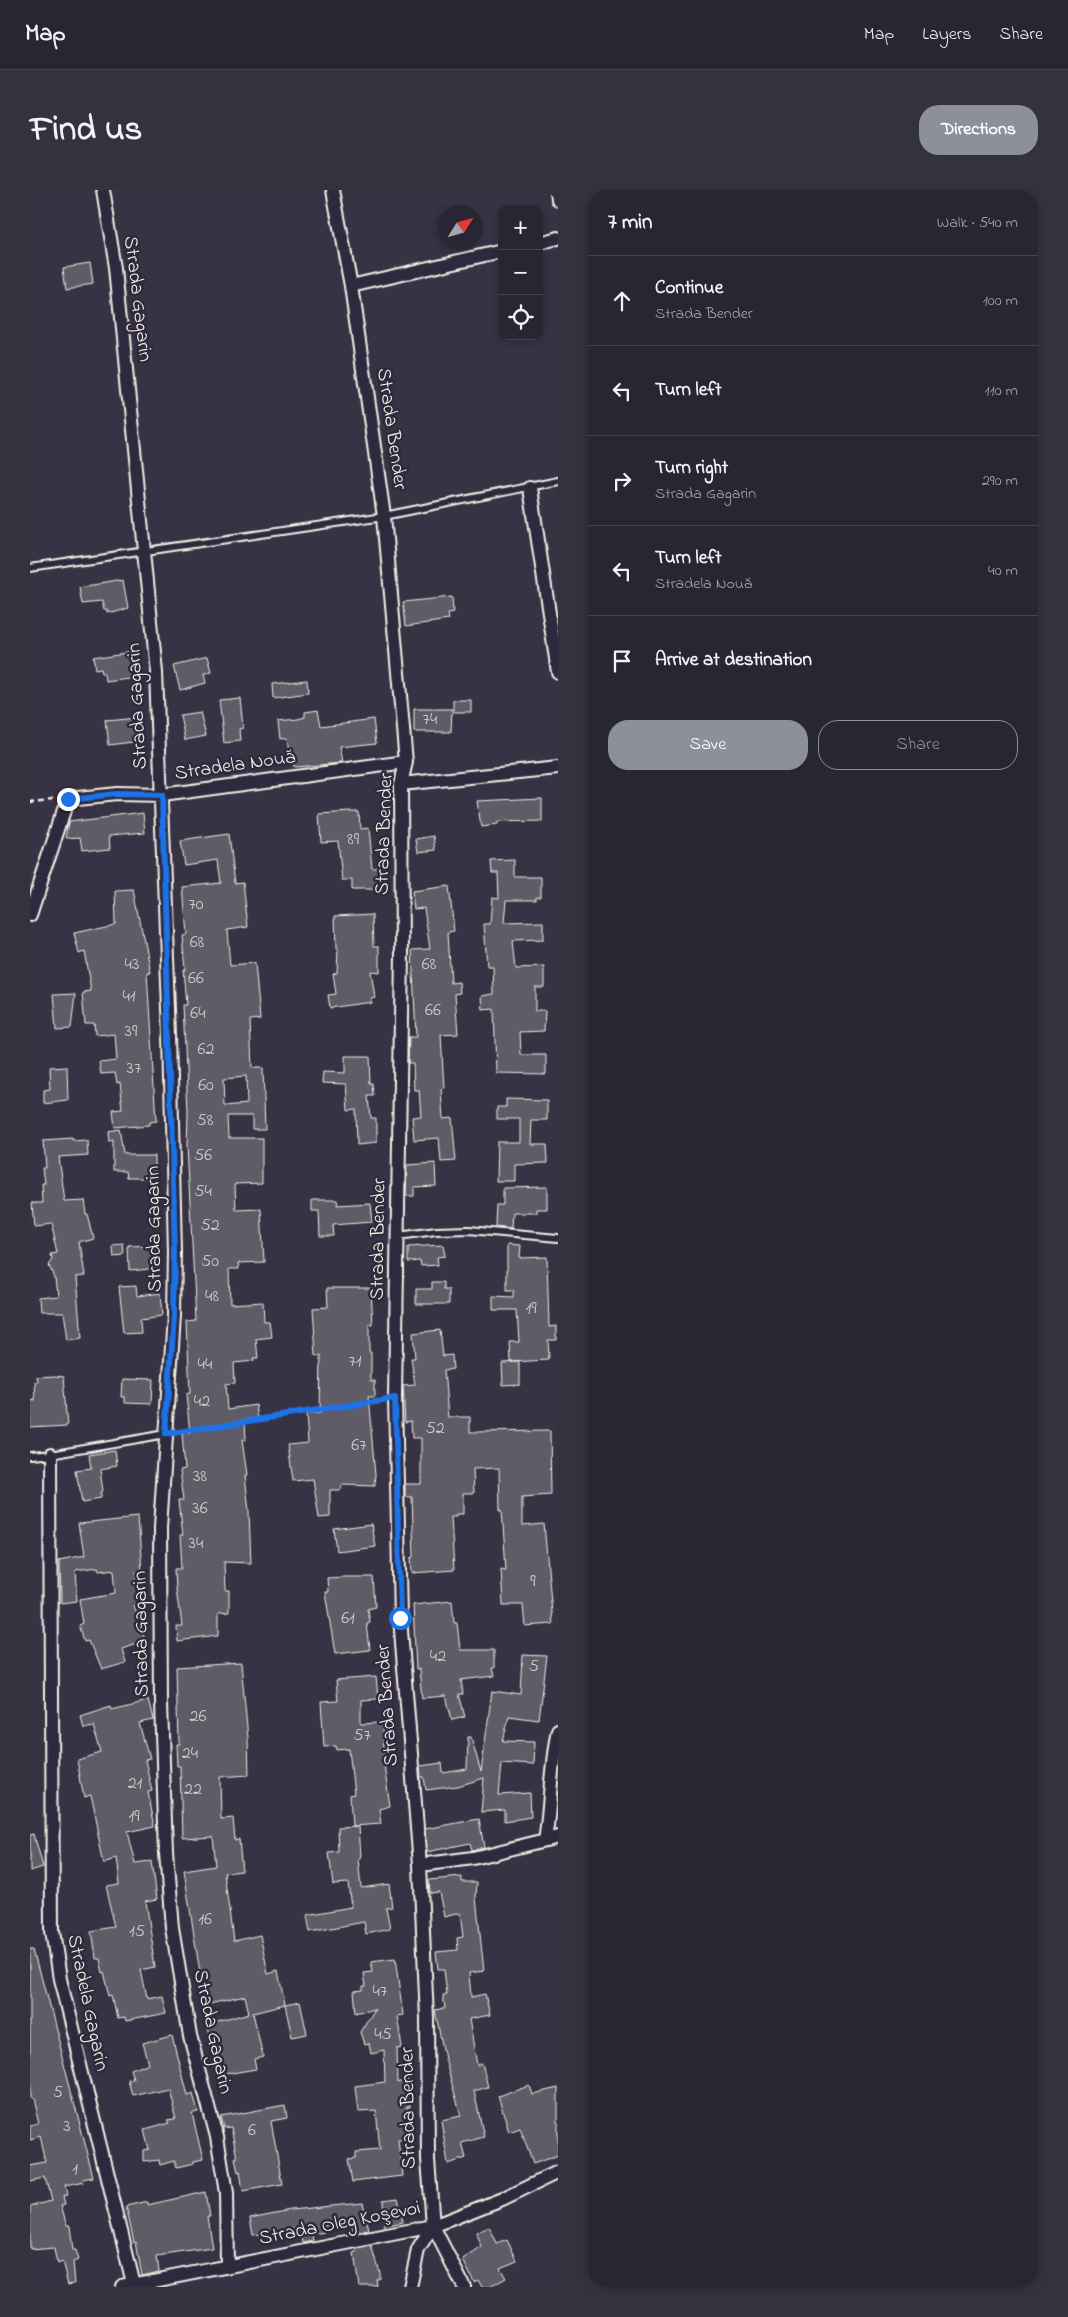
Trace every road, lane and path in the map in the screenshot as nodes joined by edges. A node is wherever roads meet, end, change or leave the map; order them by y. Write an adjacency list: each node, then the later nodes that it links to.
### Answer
1 (103, 190): 12 (street, Strada Gagarin)
2 (333, 190): 8 (street, Strada Bender)
3 (557, 190): 4 (street)
4 (558, 199)
5 (558, 238): 6 (street)
6 (543, 241)
7 (498, 252): 8 (street)
8 (351, 286): 11 (street, Strada Bender)
9 (558, 481): 10 (lane)
10 (530, 488): 11 (lane); 14 (street)
11 (384, 516): 12 (lane); 15 (street, Strada Bender)
12 (145, 551): 13 (lane); 18 (street, Strada Gagarin)
13 (30, 568)
14 (558, 672)
15 (406, 762): 17 (street, Strada Bender); 18 (street, Stradela Nouă)
16 (558, 768): 17 (street)
17 (401, 784): 22 (street, Strada Bender)
18 (162, 795): 19 (street, Stradela Nouă); 25 (street, Strada Gagarin)
19 (68, 799): 20 (path); 21 (street)
20 (30, 802)
21 (30, 915)
22 (398, 1236): 23 (lane); 24 (street, Strada Bender)
23 (558, 1238)
24 (395, 1398): 25 (path); 31 (street, Strada Bender)
25 (166, 1434): 26 (lane); 34 (street, Strada Gagarin)
26 (50, 1454): 27 (lane); 35 (street, Stradela Gagarin)
27 (30, 1456)
28 (558, 1730): 30 (street)
29 (558, 1837): 30 (street)
30 (544, 1840): 31 (street)
31 (420, 1866): 33 (street, Strada Bender)
32 (558, 2172): 33 (street, Strada Oleg Koşevoi)
33 (433, 2226): 34 (street, Strada Oleg Koşevoi); 36 (street); 37 (street)
34 (227, 2265): 35 (street, Strada Oleg Koşevoi)
35 (128, 2286)
36 (410, 2287)
37 (464, 2287)

